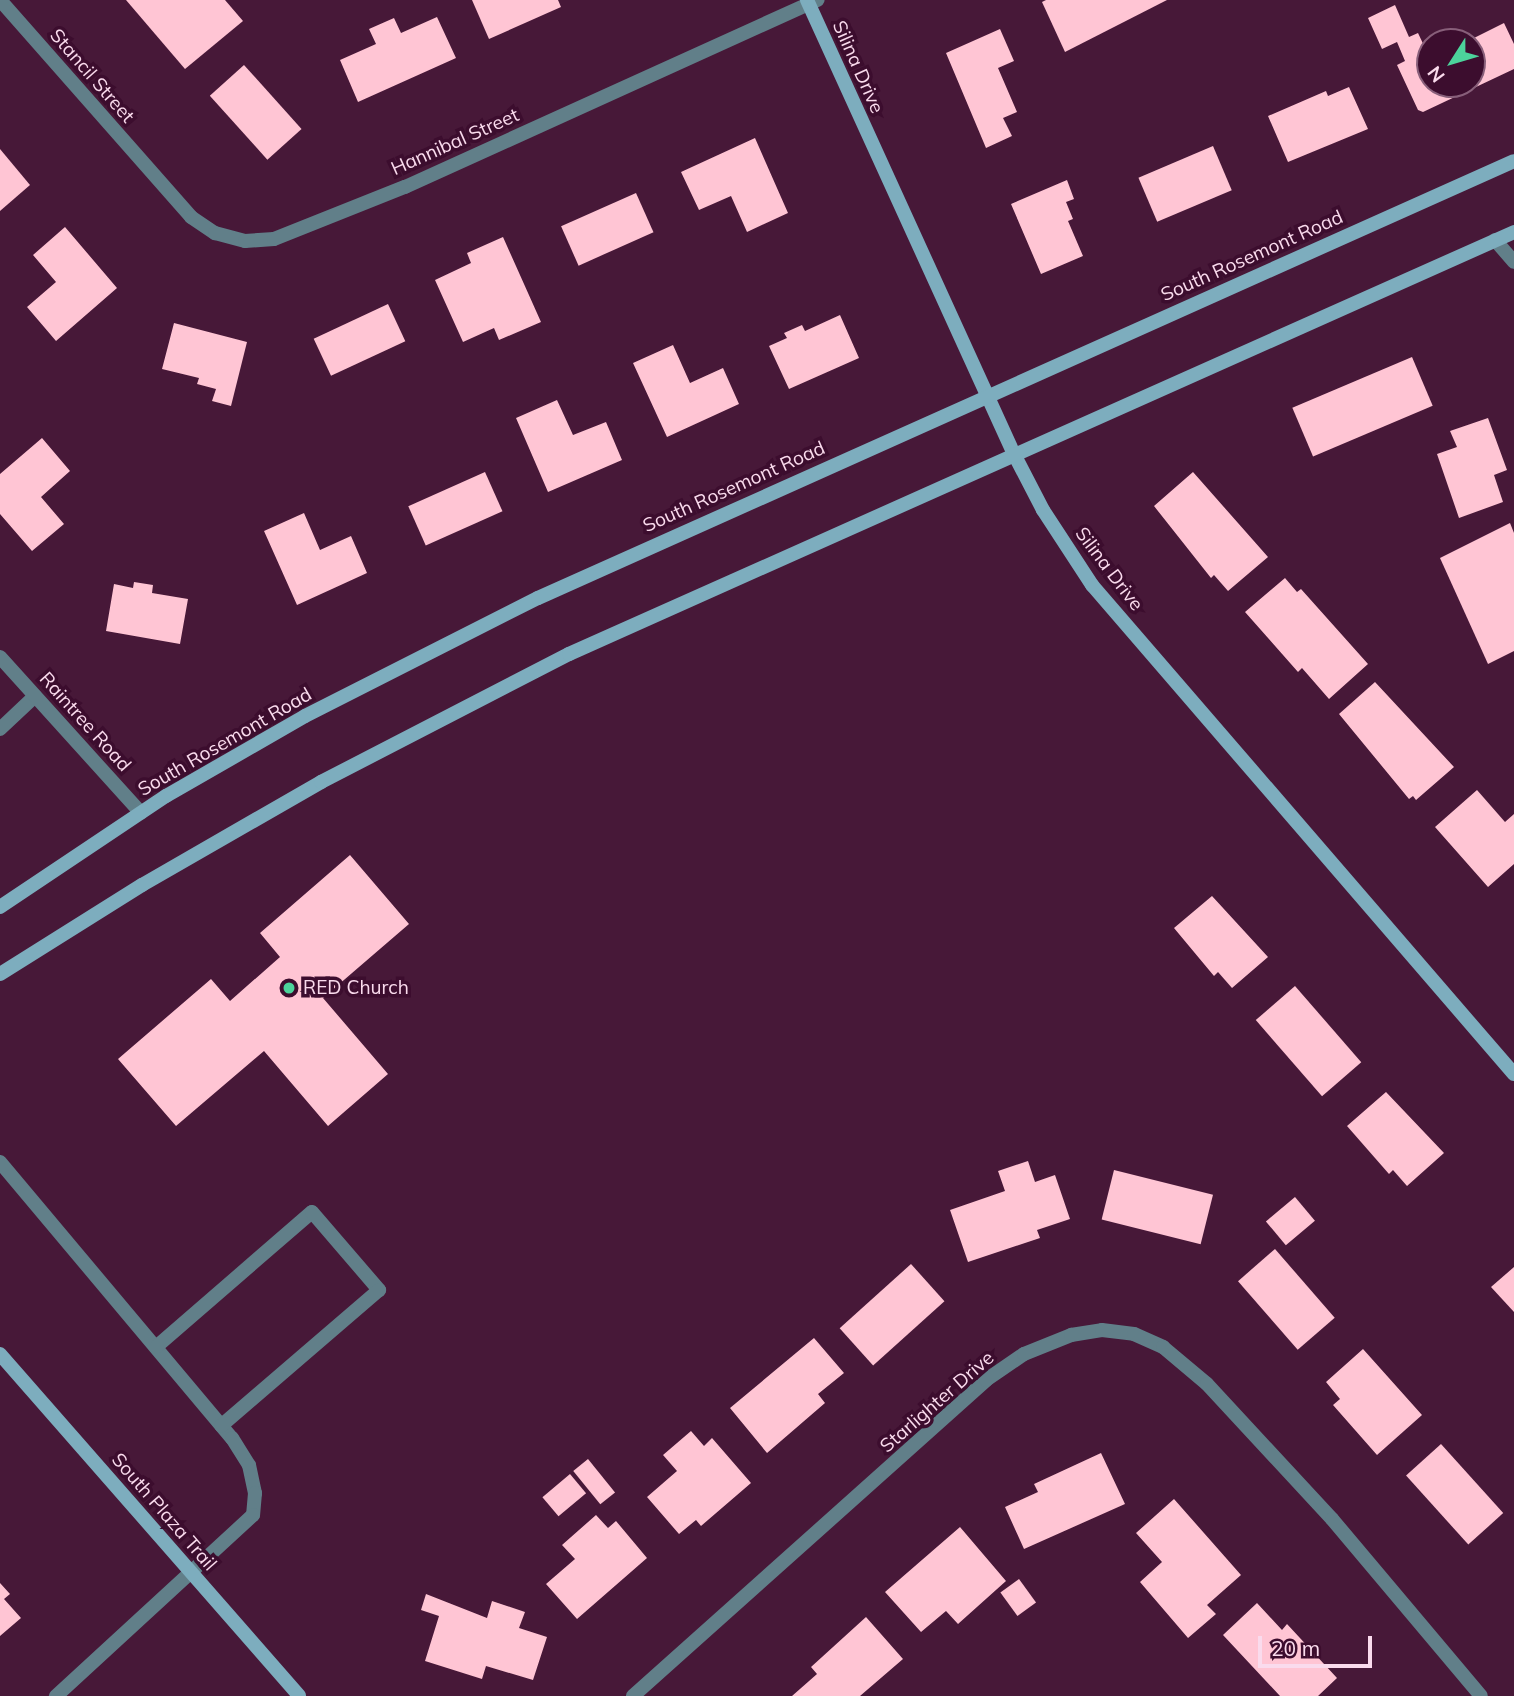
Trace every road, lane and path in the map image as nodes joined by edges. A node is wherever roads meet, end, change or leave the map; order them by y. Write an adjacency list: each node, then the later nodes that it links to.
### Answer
1 (0, 0): 3 (street, Stancil Street)
2 (811, 1): 3 (street, Hannibal Street); 8 (main road, Silina Drive)
3 (128, 146)
4 (1514, 160): 8 (main road, South Rosemont Road)
5 (1514, 232): 6 (main road)
6 (1495, 240): 7 (street); 9 (main road)
7 (1514, 262)
8 (986, 395): 9 (main road, Silina Drive); 13 (main road, South Rosemont Road)
9 (1014, 454): 15 (main road); 16 (main road, Silina Drive)
10 (0, 657): 11 (street, Raintree Road)
11 (35, 696): 12 (street); 13 (street, Raintree Road)
12 (0, 729)
13 (141, 813): 14 (main road, South Rosemont Road)
14 (0, 907)
15 (0, 974)
16 (1514, 1074)
17 (0, 1162): 18 (street)
18 (156, 1348): 20 (street); 20 (street)
19 (0, 1354): 21 (main road, South Plaza Trail)
20 (221, 1426): 21 (street)
21 (191, 1572): 22 (street); 23 (main road, South Plaza Trail)
22 (55, 1696)
23 (299, 1696)
24 (633, 1696): 25 (street, Starlighter Drive)
25 (1481, 1696)

